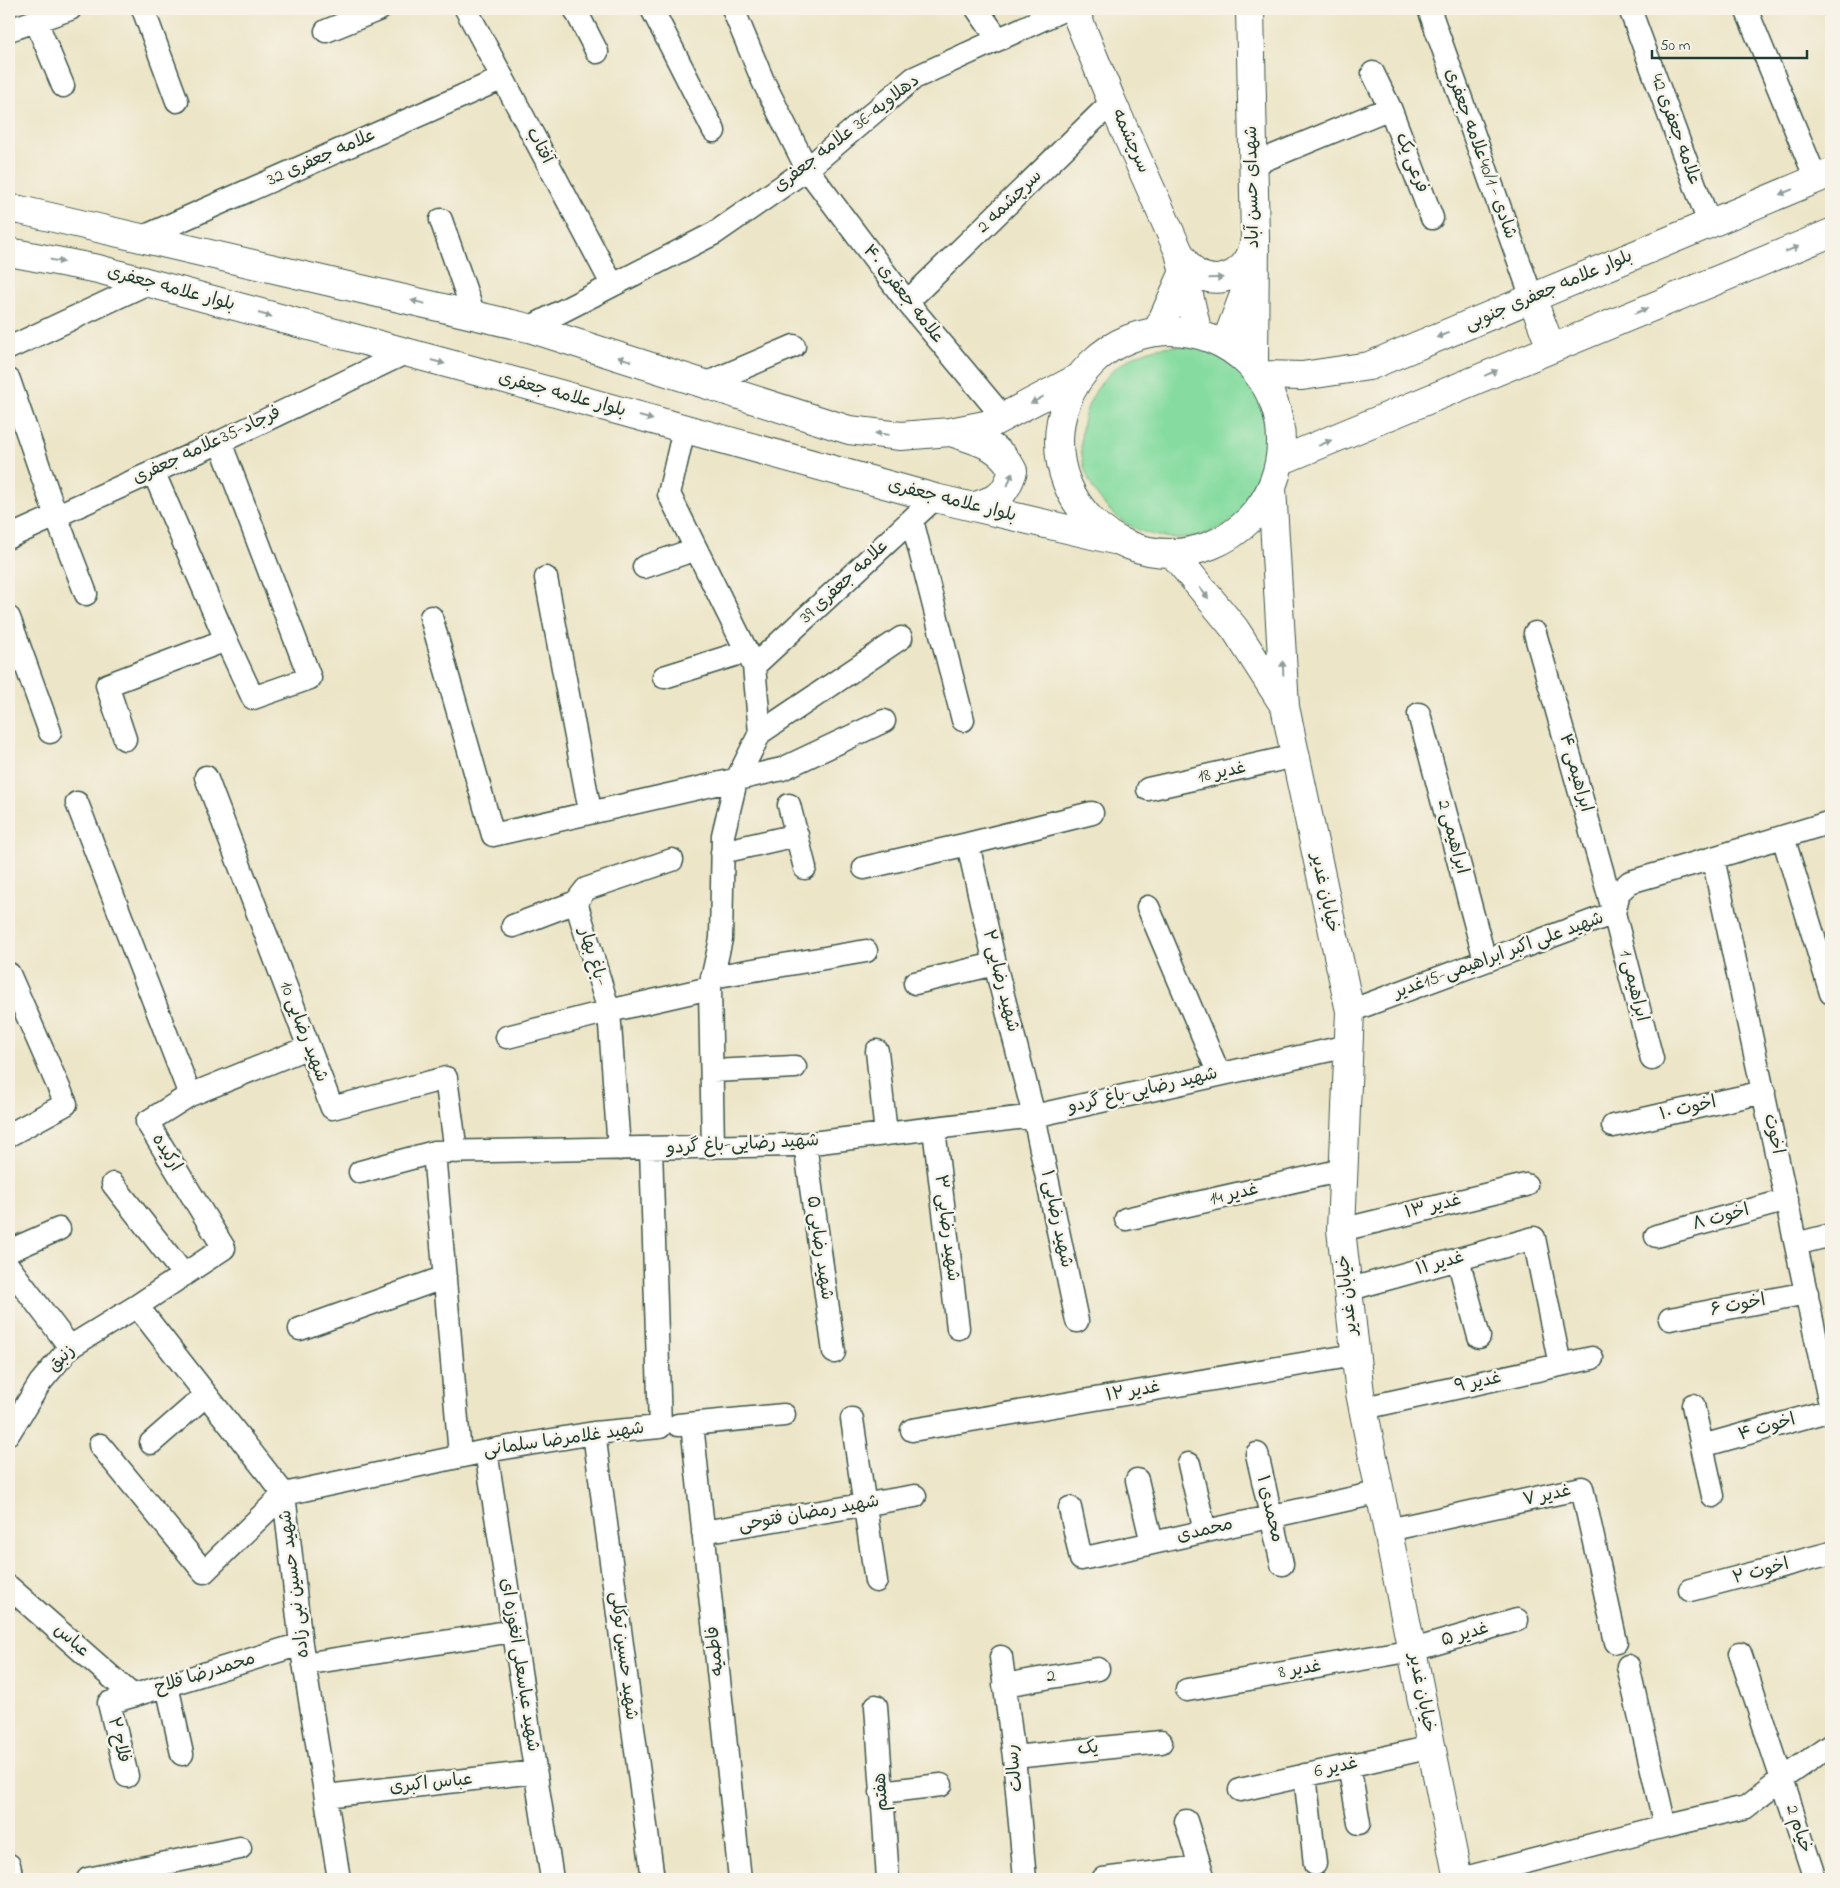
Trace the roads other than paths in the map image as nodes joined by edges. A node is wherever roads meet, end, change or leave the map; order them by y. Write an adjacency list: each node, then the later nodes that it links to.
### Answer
1 (70, 9): 15 (street)
2 (143, 9): 23 (street)
3 (380, 9): 17 (street)
4 (466, 9): 21 (street, آفتاب)
5 (575, 9): 19 (street)
6 (652, 9): 26 (street)
7 (733, 9): 28 (street, علامه جعفری ۴۰)
8 (977, 9): 18 (street)
9 (1065, 9): 18 (street, دهلاویه-36 علامه جعفری)
10 (1074, 9): 24 (main road, سرچشمه)
11 (1250, 9): 27 (main road, شهدای حسن آباد)
12 (1429, 9): 42 (street, شادی - 40/1علامه جعفری)
13 (1630, 9): 33 (street, علامه جعفری 42)
14 (1746, 9): 29 (street)
15 (36, 20): 16 (street); 22 (street)
16 (9, 30)
17 (326, 31)
18 (998, 39): 28 (street, دهلاویه-36 علامه جعفری)
19 (597, 52)
20 (1373, 73): 25 (street, فرعی یک)
21 (503, 78): 35 (street, علامه جعفری 32); 41 (street, آفتاب)
22 (63, 86)
23 (177, 101)
24 (1112, 102): 38 (main road, سرچشمه); 43 (street, سرچشمه 2)
25 (1390, 108): 27 (street); 31 (street, فرعی یک)
26 (714, 131)
27 (1254, 164): 36 (main road, شهدای حسن آباد)
28 (807, 169): 41 (street, دهلاویه-36 علامه جعفری); 43 (street, علامه جعفری ۴۰)
29 (1824, 176): 33 (main road, بلوار علامه جعفری جنوبی, one-way to 33)
30 (13, 207): 35 (main road)
31 (1432, 218)
32 (441, 220): 44 (street)
33 (1709, 223): 42 (main road, بلوار علامه جعفری جنوبی)
34 (1831, 232): 51 (main road, one-way to 34)
35 (141, 238): 44 (main road, one-way to 35)
36 (1255, 238): 38 (main road, one-way to 36); 39 (main road, شهدای حسن آباد)
37 (9, 252): 40 (main road, بلوار علامه جعفری, one-way to 40)
38 (1181, 263): 46 (main road); 47 (main road)
39 (1254, 268): 48 (main road); 53 (main road, شهدای حسن آباد)
40 (148, 283): 50 (street); 52 (main road, بلوار علامه جعفری, one-way to 52)
41 (612, 284): 45 (street, دهلاویه-36 علامه جعفری)
42 (1532, 298): 51 (main road); 53 (main road, بلوار علامه جعفری جنوبی, one-way to 53)
43 (907, 302): 57 (street, علامه جعفری ۴۰)
44 (474, 315): 45 (main road)
45 (529, 328): 56 (main road, one-way to 45)
46 (1157, 332): 47 (main road); 54 (main road)
47 (1198, 334): 48 (main road)
48 (1225, 345): 53 (main road)
49 (794, 346): 56 (street)
50 (9, 348)
51 (1551, 348): 61 (main road, one-way to 51)
52 (405, 353): 58 (main road, بلوار علامه جعفری, one-way to 58); 60 (street, فرجاد-35علامه جعفری)
53 (1256, 370): 61 (main road)
54 (1080, 377): 57 (main road, one-way to 57); 69 (main road)
55 (9, 380): 66 (street)
56 (705, 384): 59 (main road, one-way to 56)
57 (1003, 417): 59 (main road)
58 (684, 428): 64 (main road, بلوار علامه جعفری); 70 (street)
59 (950, 432): 65 (main road, one-way to 59)
60 (220, 442): 62 (street, فرجاد-35علامه جعفری); 79 (street)
61 (1280, 461): 63 (main road)
62 (153, 472): 66 (street, فرجاد-35علامه جعفری); 79 (street)
63 (1272, 488): 71 (main road); 82 (main road, one-way to 63)
64 (935, 498): 65 (main road, بلوار علامه جعفری); 67 (street, علامه جعفری 39)
65 (974, 507): 69 (main road, بلوار علامه جعفری)
66 (56, 516): 68 (street, فرجاد-35علامه جعفری); 74 (street)
67 (912, 520): 80 (street, علامه جعفری 39); 84 (street)
68 (9, 537)
69 (1114, 540): 71 (main road)
70 (696, 549): 72 (street); 80 (street)
71 (1174, 555): 82 (main road, one-way to 82)
72 (644, 567)
73 (546, 578): 95 (street)
74 (86, 594)
75 (431, 617): 95 (street)
76 (9, 618): 86 (street)
77 (1535, 633): 108 (street, ابراهیمی ۴)
78 (901, 638): 87 (street)
79 (226, 640): 88 (street)
80 (751, 658): 81 (street); 87 (street)
81 (664, 677)
82 (1285, 707): 89 (main road, خیابان غدیر)
83 (1419, 714): 111 (street, ابراهیمی 2)
84 (963, 720)
85 (884, 721): 91 (street)
86 (50, 732)
87 (760, 733): 91 (street)
88 (125, 739)
89 (1295, 756): 92 (street, غدیر 18); 118 (main road, خیابان غدیر)
90 (206, 778): 120 (street, شهید رضایی 10)
91 (736, 781): 95 (street); 101 (street)
92 (1148, 789)
93 (77, 803): 128 (street)
94 (789, 805): 98 (street)
95 (590, 812)
96 (1092, 813): 100 (street)
97 (1831, 822): 99 (street, شهید علی اکبر ابراهیمی-15غدیر)
98 (797, 835): 101 (street); 104 (street)
99 (1783, 837): 102 (street, شهید علی اکبر ابراهیمی-15غدیر); 116 (street)
100 (968, 844): 105 (street); 112 (street, شهید رضایی ۲)
101 (722, 852): 114 (street)
102 (1713, 858): 108 (street, شهید علی اکبر ابراهیمی-15غدیر); 127 (street, اخوت)
103 (672, 860): 106 (street)
104 (805, 868)
105 (864, 868)
106 (576, 902): 109 (street); 117 (street, باغ بهار-)
107 (1148, 907): 126 (street)
108 (1614, 913): 111 (street, شهید علی اکبر ابراهیمی-15غدیر); 123 (street, ابراهیمی 1)
109 (514, 926)
110 (866, 951): 114 (street)
111 (1485, 960): 118 (street, شهید علی اکبر ابراهیمی-15غدیر)
112 (995, 964): 115 (street); 129 (street, شهید رضایی ۲)
113 (9, 974): 133 (street)
114 (711, 982): 117 (street); 125 (street)
115 (915, 983)
116 (1831, 994)
117 (609, 1011): 119 (street); 136 (street, باغ بهار-)
118 (1350, 1011): 121 (main road, خیابان غدیر)
119 (507, 1036)
120 (309, 1046): 128 (street, ارکیده); 139 (street, شهید رضایی 10)
121 (1348, 1046): 126 (street, شهید رضایی-باغ گردو); 140 (main road, خیابان غدیر)
122 (877, 1052): 132 (street)
123 (1652, 1059)
124 (795, 1067): 125 (street)
125 (712, 1071): 135 (street)
126 (1219, 1074): 129 (street, شهید رضایی-باغ گردو)
127 (1764, 1092): 130 (street, اخوت ۱۰); 144 (street, اخوت)
128 (190, 1096): 154 (street, ارکیده)
129 (1034, 1116): 131 (street, شهید رضایی-باغ گردو); 160 (street, شهید رضایی ۱)
130 (1613, 1126)
131 (934, 1129): 132 (street, شهید رضایی-باغ گردو); 161 (street, شهید رضایی ۳)
132 (886, 1134): 134 (street, شهید رضایی-باغ گردو)
133 (9, 1135)
134 (805, 1144): 135 (street, شهید رضایی-باغ گردو); 166 (street, شهید رضایی ۵)
135 (713, 1147): 137 (street, شهید رضایی-باغ گردو)
136 (619, 1149): 137 (street, شهید رضایی-باغ گردو); 139 (street, شهید رضایی-باغ گردو)
137 (651, 1149): 177 (street, شهید غلامرضا سلمانی)
138 (434, 1152): 139 (street, شهید رضایی-باغ گردو); 141 (street, شهید رضایی-باغ گردو); 155 (street)
139 (456, 1152)
140 (1343, 1170): 145 (street, غدیر 14); 147 (main road, خیابان غدیر)
141 (360, 1172)
142 (113, 1184): 154 (street)
143 (1526, 1185): 147 (street, غدیر ۱۳)
144 (1787, 1200): 149 (street, اخوت ۸); 150 (street, اخوت)
145 (1126, 1220)
146 (59, 1229): 151 (street)
147 (1341, 1230): 156 (main road, خیابان غدیر)
148 (1831, 1235): 150 (street)
149 (1656, 1236)
150 (1796, 1244): 157 (street, اخوت)
151 (9, 1251)
152 (1458, 1259): 156 (street, غدیر ۱۱); 163 (street); 169 (street, غدیر ۱۱)
153 (9, 1267): 165 (street)
154 (184, 1275): 158 (street, ارکیده)
155 (445, 1277): 162 (street); 186 (street)
156 (1347, 1290): 167 (main road, خیابان غدیر)
157 (1807, 1293): 159 (street, اخوت ۶); 164 (street, اخوت)
158 (137, 1306): 165 (street, زنبق); 170 (street, شهید حسین نبی زاده)
159 (1670, 1319)
160 (1077, 1321)
161 (958, 1328)
162 (300, 1329)
163 (1479, 1337)
164 (1824, 1342): 173 (street, اخوت)
165 (70, 1348): 180 (street, زنبق)
166 (834, 1352)
167 (1355, 1355): 172 (main road, خیابان غدیر); 178 (street, غدیر ۱۲)
168 (1592, 1358): 169 (street, غدیر ۹)
169 (1560, 1365): 172 (street, غدیر ۹)
170 (206, 1395): 181 (street); 190 (street, شهید حسین نبی زاده)
171 (1693, 1406): 183 (street)
172 (1364, 1408): 189 (main road, خیابان غدیر)
173 (1831, 1409): 183 (street, اخوت ۴)
174 (784, 1415): 176 (street)
175 (852, 1419): 193 (street)
176 (692, 1424): 177 (street); 198 (street, فاطمیه)
177 (660, 1427): 179 (street, شهید غلامرضا سلمانی)
178 (912, 1430)
179 (594, 1432): 184 (street, شهید غلامرضا سلمانی); 245 (street, شهید حسین توکلی)
180 (9, 1433)
181 (150, 1443)
182 (100, 1445): 190 (street)
183 (1702, 1446): 192 (street)
184 (486, 1450): 186 (street, شهید غلامرضا سلمانی); 206 (street, شهید عباسعلی انغوزه ای)
185 (1257, 1454): 195 (street, محمدی ۱)
186 (460, 1455): 190 (street, شهید غلامرضا سلمانی)
187 (1189, 1464): 197 (street)
188 (1136, 1480): 199 (street)
189 (1380, 1492): 195 (street, محمدی); 196 (main road, خیابان غدیر)
190 (284, 1494): 210 (street, شهید حسین نبی زاده)
191 (915, 1496): 193 (street, شهید رمضان فتوحی)
192 (1713, 1496)
193 (864, 1505): 198 (street, شهید رمضان فتوحی); 202 (street)
194 (1070, 1508): 199 (street, محمدی)
195 (1270, 1517): 197 (street, محمدی); 201 (street, محمدی ۱)
196 (1388, 1530): 207 (street, غدیر ۷); 208 (main road, خیابان غدیر)
197 (1205, 1531): 199 (street, محمدی)
198 (703, 1532): 246 (street, فاطمیه)
199 (1152, 1543)
200 (1831, 1553): 204 (street, اخوت ۲)
201 (1282, 1564)
202 (876, 1581)
203 (9, 1587): 217 (street, عباس)
204 (1690, 1590)
205 (1517, 1620): 208 (street, غدیر ۵)
206 (513, 1631): 210 (street, محمدرضا فلاح); 226 (street, شهید عباسعلی انغوزه ای)
207 (1616, 1642)
208 (1413, 1650): 216 (street, غدیر 8); 222 (main road, خیابان غدیر)
209 (1740, 1653): 229 (street, 2 خیام)
210 (303, 1654): 215 (street, محمدرضا فلاح); 233 (street, شهید حسین نبی زاده)
211 (1001, 1657): 214 (street, رسالت)
212 (1628, 1666): 236 (street)
213 (1098, 1669): 214 (street, 2)
214 (1004, 1685): 224 (street, رسالت)
215 (166, 1686): 217 (street, محمدرضا فلاح); 223 (street)
216 (1187, 1690)
217 (133, 1696): 218 (street, محمدرضا فلاح)
218 (109, 1703): 228 (street, فلاح ۲)
219 (876, 1706): 232 (street, هفتم)
220 (1161, 1742): 224 (street, یک)
221 (1831, 1745): 229 (street)
222 (1432, 1746): 225 (street, غدیر 6); 250 (main road, خیابان غدیر)
223 (182, 1754)
224 (1014, 1757): 248 (street, رسالت)
225 (1349, 1765): 227 (street, غدیر 6); 235 (street)
226 (535, 1772): 233 (street, عباس اکبری); 244 (street, شهید عباسعلی انغوزه ای)
227 (1305, 1775): 231 (street, غدیر 6); 238 (street)
228 (128, 1776)
229 (1782, 1779): 236 (street); 251 (street, 2 خیام)
230 (941, 1785): 232 (street)
231 (1240, 1790)
232 (882, 1792): 247 (street, هفتم)
233 (326, 1796): 243 (street, شهید حسین نبی زاده)
234 (1186, 1821): 240 (street)
235 (1359, 1823)
236 (1665, 1826): 250 (street)
237 (240, 1848): 242 (street)
238 (1315, 1864)
239 (9, 1865): 241 (street)
240 (1202, 1873): 249 (street)
241 (12, 1879)
242 (88, 1879)
243 (339, 1879)
244 (552, 1879)
245 (653, 1879)
246 (740, 1879)
247 (888, 1879)
248 (1024, 1879)
249 (1103, 1879)
250 (1460, 1879)
251 (1815, 1879)

